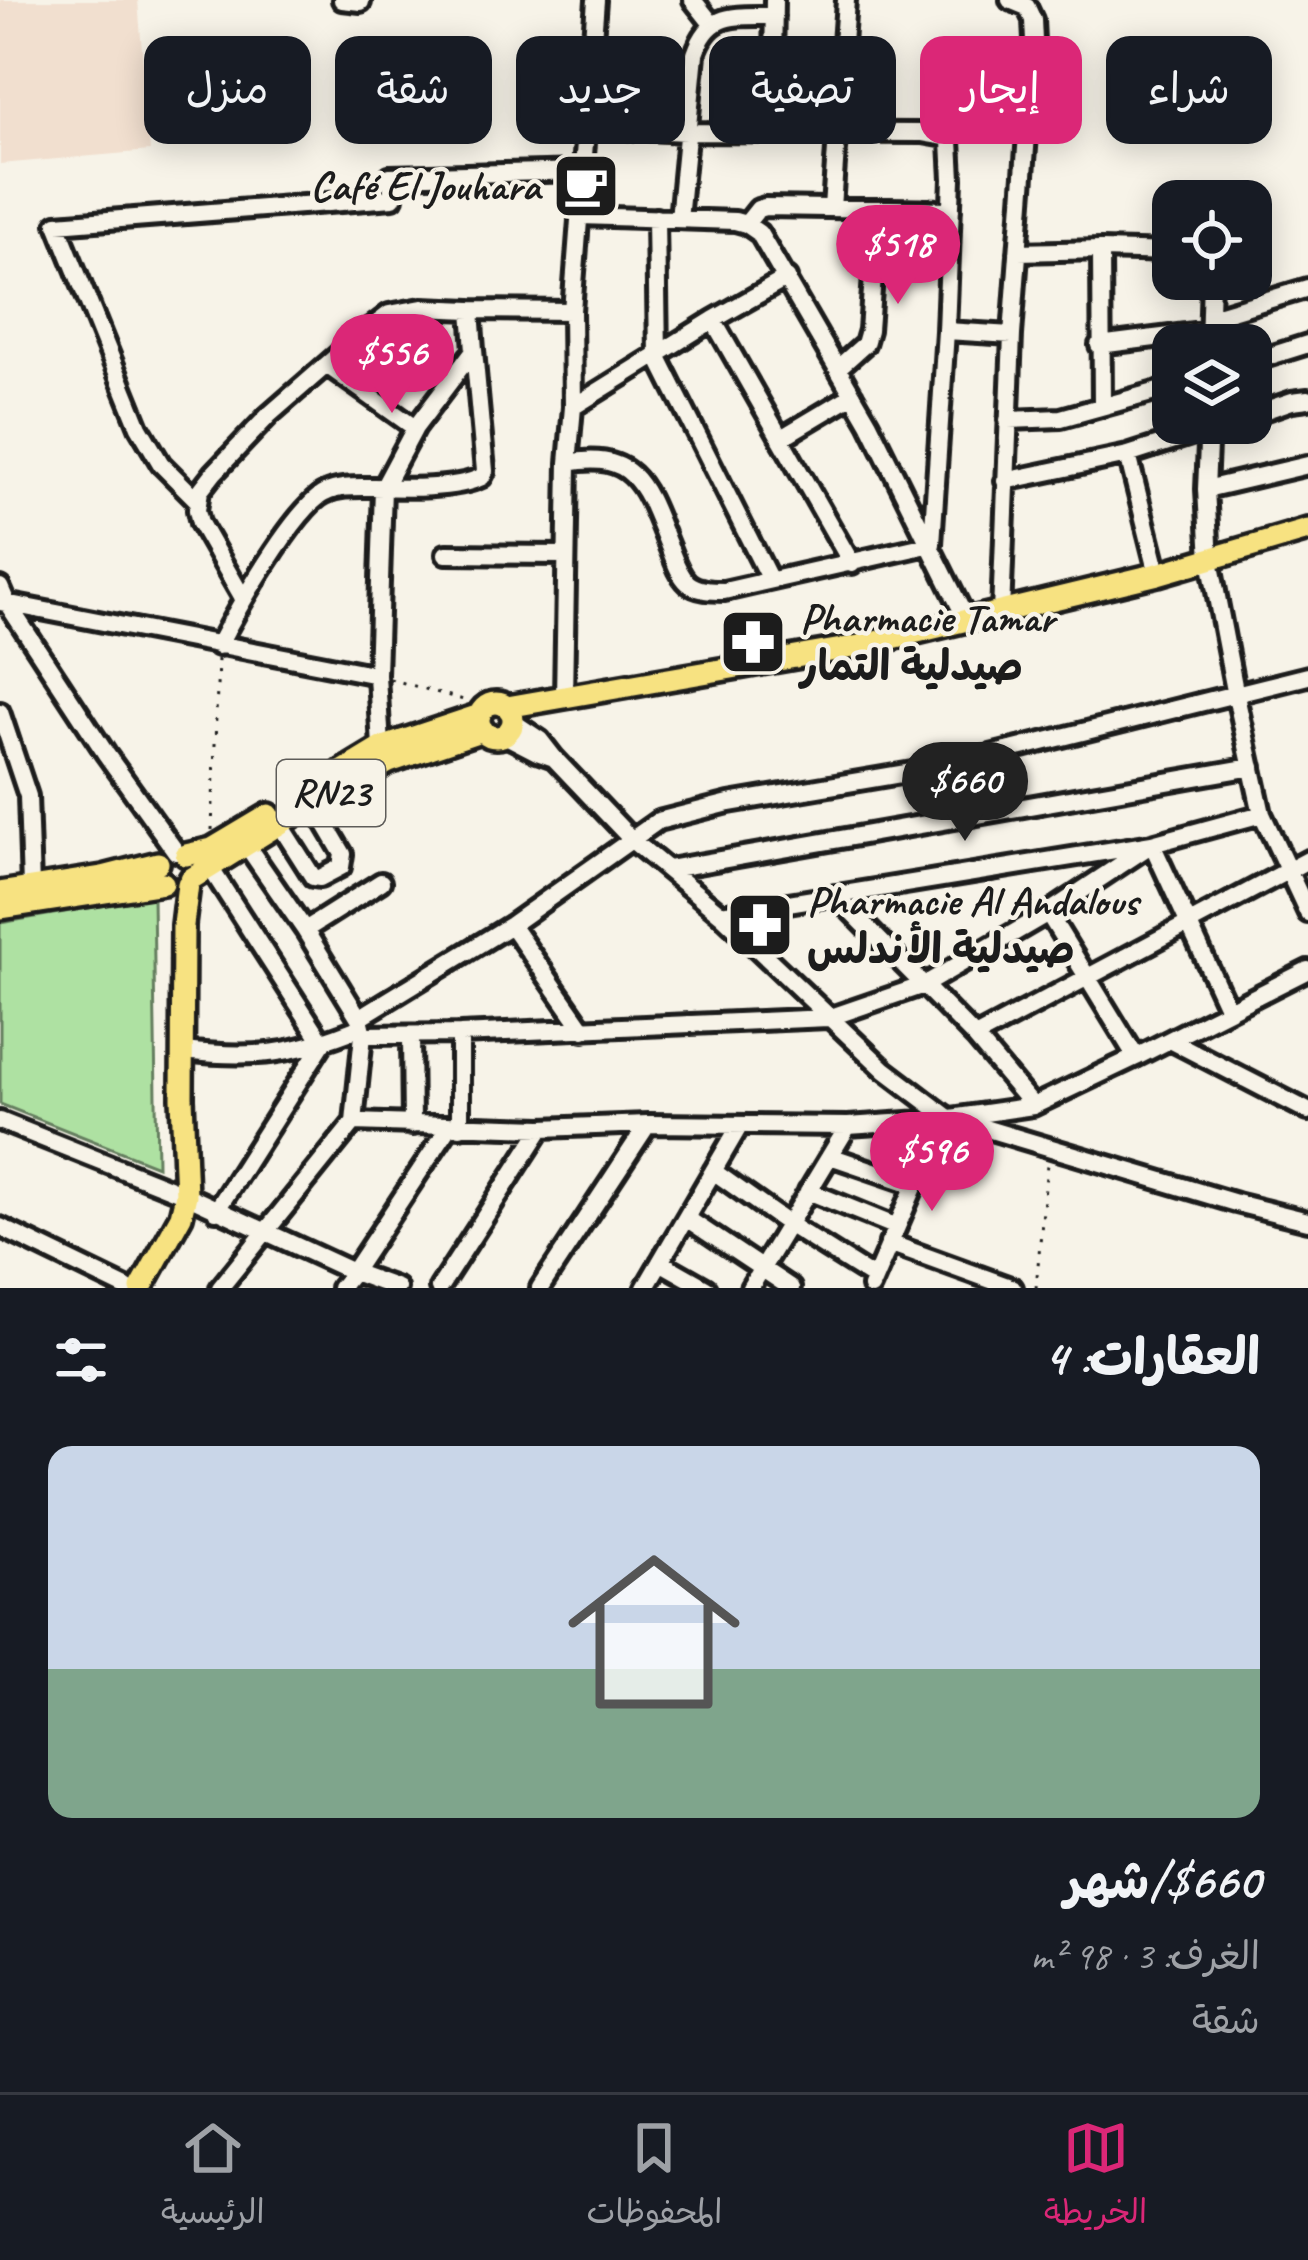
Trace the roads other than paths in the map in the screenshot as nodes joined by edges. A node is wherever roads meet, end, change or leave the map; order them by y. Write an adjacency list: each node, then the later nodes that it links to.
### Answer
1 (342, 0): 6 (street)
2 (596, 0): 9 (street)
3 (693, 0): 8 (street)
4 (846, 0): 10 (street)
5 (1010, 0): 26 (street)
6 (361, 2)
7 (774, 8): 8 (street)
8 (712, 24): 11 (street)
9 (593, 36)
10 (844, 36)
11 (686, 132): 12 (street); 22 (street)
12 (709, 132)
13 (896, 133): 19 (street)
14 (585, 144): 16 (street)
15 (837, 144): 17 (street)
16 (583, 171): 20 (street); 60 (street)
17 (832, 208): 18 (street); 23 (street)
18 (878, 209): 19 (street); 42 (street)
19 (951, 210): 33 (street)
20 (580, 216): 21 (street); 30 (street)
21 (656, 218): 22 (street); 40 (street)
22 (679, 220): 23 (street)
23 (746, 224): 27 (street)
24 (1101, 250): 25 (street); 26 (street); 37 (street)
25 (1152, 251)
26 (1018, 252): 34 (street)
27 (787, 278): 31 (street); 42 (street)
28 (1308, 288): 32 (street)
29 (471, 310): 30 (street); 38 (street); 41 (street)
30 (572, 311): 47 (street)
31 (713, 320): 40 (street); 51 (street)
32 (1226, 324)
33 (946, 331): 34 (street); 62 (street)
34 (1012, 335): 49 (street)
35 (1152, 339): 37 (street)
36 (1308, 344): 39 (street)
37 (1100, 346): 46 (street)
38 (474, 350): 50 (street); 58 (street)
39 (1272, 355)
40 (658, 357): 47 (street); 68 (street)
41 (328, 366): 50 (street); 60 (street)
42 (838, 368): 44 (street)
43 (1152, 393): 46 (street)
44 (853, 395): 51 (street); 62 (street)
45 (1308, 399): 48 (street)
46 (1102, 405): 49 (street)
47 (573, 407): 55 (street)
48 (1272, 408)
49 (1008, 420): 57 (street)
50 (415, 428): 58 (street)
51 (781, 438): 66 (street)
52 (1159, 444): 54 (street)
53 (1208, 444): 59 (street)
54 (1128, 455): 57 (street); 67 (street)
55 (568, 463): 64 (street); 68 (street)
56 (1308, 465): 59 (street)
57 (1005, 482): 71 (street)
58 (383, 488): 70 (street); 74 (street)
59 (1206, 488): 65 (street)
60 (198, 501): 70 (street)
61 (1308, 530): 65 (main road, RN23)
62 (932, 544): 66 (street); 72 (street)
63 (446, 554): 64 (street)
64 (566, 555): 77 (street)
65 (1210, 560): 67 (main road, RN23); 76 (street)
66 (853, 564): 68 (street)
67 (1158, 574): 71 (main road, RN23)
68 (770, 580)
69 (2, 598): 73 (street); 89 (street)
70 (242, 598): 73 (street)
71 (1001, 613): 72 (main road, RN23)
72 (967, 621): 77 (main road, RN23)
73 (218, 646): 74 (street)
74 (377, 675): 80 (street)
75 (1308, 676): 76 (street)
76 (1236, 696): 81 (street); 85 (street)
77 (556, 700): 79 (main road, RN23)
78 (0, 712): 93 (street)
79 (498, 719): 80 (main road, RN23); 82 (main road, RN23); 85 (street)
80 (381, 748): 89 (main road, RN23)
81 (1252, 767): 83 (street); 90 (street)
82 (313, 803): 84 (main road, RN23); 84 (street)
83 (1262, 814): 86 (street); 91 (street)
84 (280, 825): 87 (main road, RN23)
85 (632, 842): 90 (street); 101 (street)
86 (1152, 844): 95 (street); 97 (street); 100 (street)
87 (247, 846): 89 (main road, RN23); 102 (street)
88 (1308, 860): 91 (street)
89 (182, 868): 93 (main road, RN23); 96 (main road, RN23); 114 (street); 115 (main road)
90 (669, 869): 99 (street)
91 (1289, 872): 98 (street); 100 (street)
92 (380, 882): 102 (street)
93 (32, 887): 94 (main road, RN23)
94 (0, 892)
95 (835, 895): 99 (street); 105 (street)
96 (0, 908)
97 (1048, 913): 104 (street); 105 (street)
98 (1308, 913)
99 (722, 914): 107 (street)
100 (1191, 923): 104 (street); 106 (street)
101 (511, 925): 108 (street); 109 (street)
102 (304, 930): 108 (street)
103 (1308, 970): 106 (street)
104 (1084, 976): 112 (street); 116 (street)
105 (923, 986): 107 (street); 112 (street)
106 (1228, 1009): 113 (street)
107 (828, 1018): 109 (street); 119 (street)
108 (361, 1026): 111 (street); 114 (street); 121 (street)
109 (584, 1030): 110 (street)
110 (460, 1034): 111 (street); 126 (street)
111 (411, 1036): 123 (street)
112 (975, 1037): 117 (street)
113 (1170, 1040): 116 (street); 118 (street)
114 (322, 1043): 115 (street); 133 (street)
115 (183, 1051): 132 (main road)
116 (1136, 1057): 117 (street)
117 (1033, 1106): 119 (street)
118 (1308, 1111)
119 (942, 1118): 125 (street); 130 (street); 135 (street)
120 (0, 1121): 132 (street)
121 (354, 1122): 123 (street); 138 (street)
122 (648, 1124): 124 (street); 127 (street); 150 (street)
123 (412, 1125): 126 (street)
124 (740, 1125): 125 (street); 129 (street)
125 (848, 1126): 128 (street)
126 (454, 1127): 127 (street); 142 (street)
127 (542, 1128): 149 (street)
128 (830, 1156): 130 (street); 131 (street)
129 (713, 1171): 134 (street); 136 (street)
130 (915, 1185): 139 (street)
131 (808, 1191): 136 (street); 139 (street)
132 (186, 1196): 133 (street); 145 (main road)
133 (216, 1211): 138 (street)
134 (686, 1218): 140 (street); 141 (street)
135 (1308, 1221)
136 (788, 1224): 141 (street); 143 (street)
137 (0, 1227): 144 (street)
138 (264, 1233): 142 (street); 146 (street)
139 (893, 1235): 143 (street); 155 (street)
140 (660, 1262): 151 (street); 152 (street)
141 (762, 1268): 153 (street); 154 (street)
142 (353, 1272): 147 (street); 148 (street)
143 (872, 1283)
144 (126, 1288)
145 (141, 1288)
146 (220, 1288)
147 (340, 1288)
148 (397, 1288)
149 (439, 1288)
150 (540, 1288)
151 (645, 1288)
152 (706, 1288)
153 (750, 1288)
154 (791, 1288)
155 (1013, 1288)

